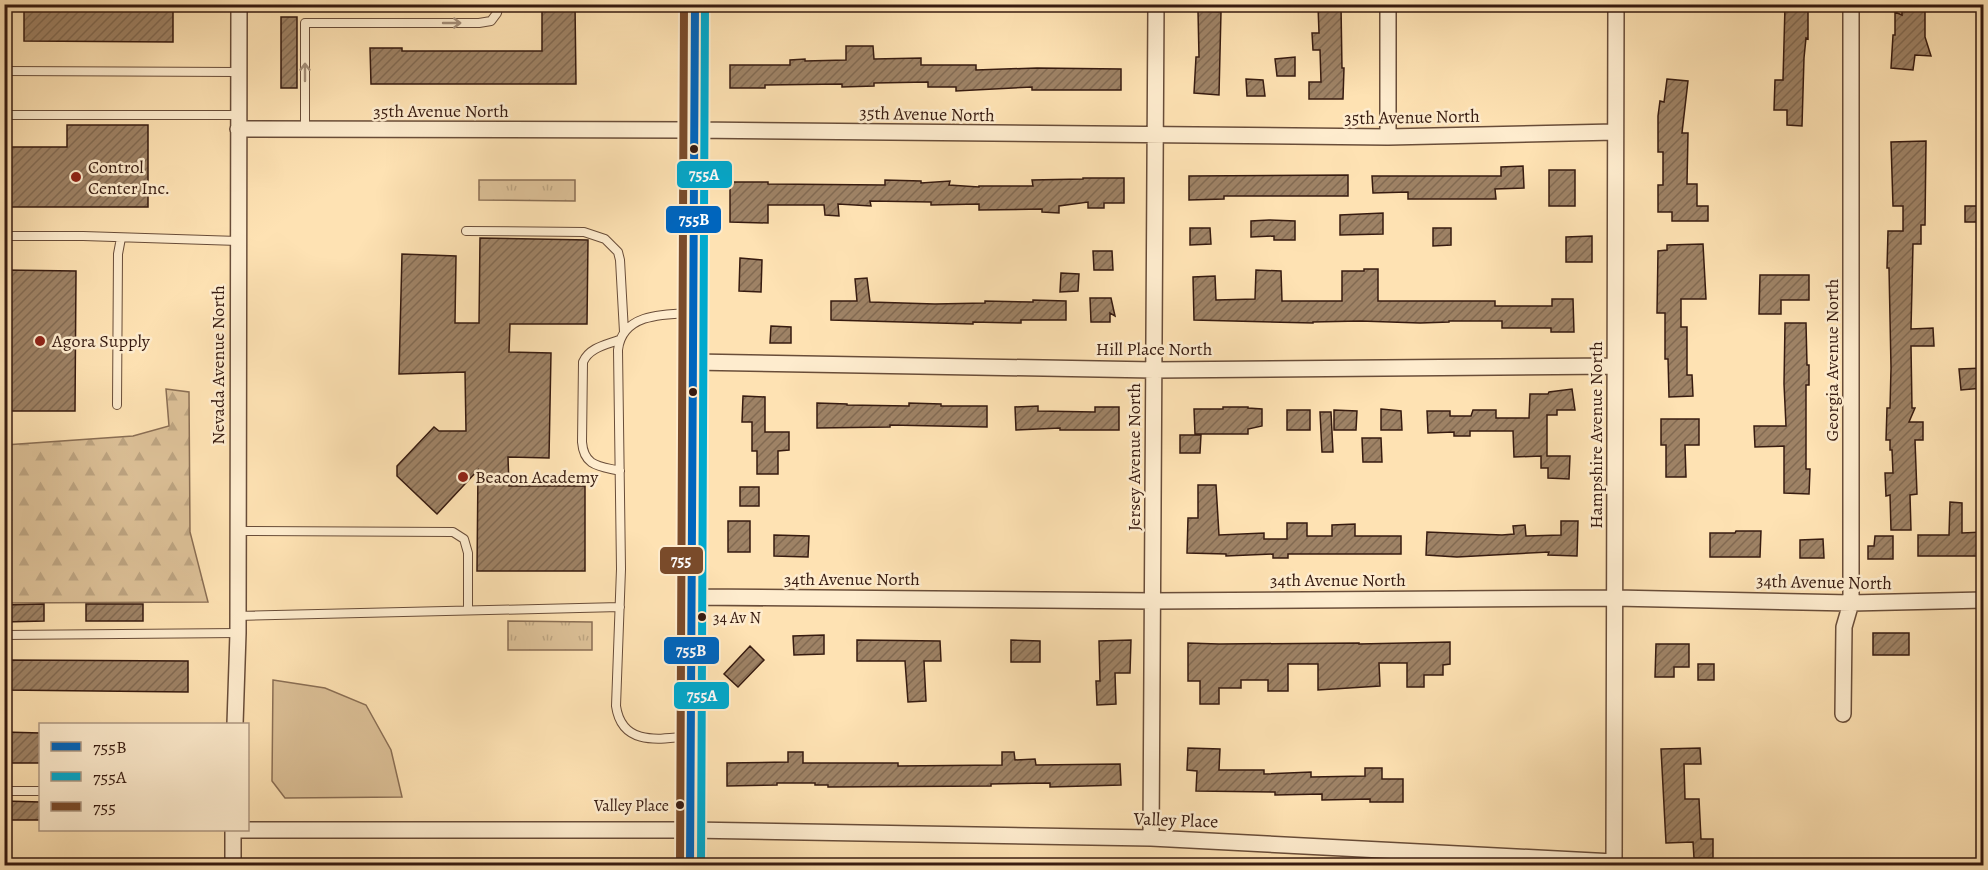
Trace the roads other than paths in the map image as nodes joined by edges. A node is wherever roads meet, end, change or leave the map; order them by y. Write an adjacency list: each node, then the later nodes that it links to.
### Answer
1 (239, 4): 9 (street, Nevada Avenue North)
2 (499, 4): 12 (lane, one-way to 2)
3 (695, 4): 13 (street)
4 (1156, 4): 15 (street, Jersey Avenue North)
5 (1388, 4): 16 (street)
6 (1616, 4): 14 (street, Hampshire Avenue North)
7 (1851, 4): 34 (street, Georgia Avenue North)
8 (4, 71): 9 (lane)
9 (238, 72): 11 (street, Nevada Avenue North)
10 (4, 115): 11 (lane)
11 (238, 122): 12 (street, 35th Avenue North); 20 (street, Nevada Avenue North)
12 (305, 130): 13 (street, 35th Avenue North)
13 (693, 130): 15 (street, 35th Avenue North); 21 (street)
14 (1616, 132): 16 (street, 35th Avenue North); 25 (street, Hampshire Avenue North)
15 (1156, 136): 16 (street, 35th Avenue North); 26 (street, Jersey Avenue North)
16 (1388, 137)
17 (466, 231): 22 (lane)
18 (4, 236): 19 (lane)
19 (121, 238): 20 (lane); 27 (lane)
20 (238, 241): 29 (street, Nevada Avenue North)
21 (693, 313): 22 (lane); 24 (street)
22 (624, 332): 23 (lane)
23 (619, 340): 28 (lane); 28 (lane)
24 (693, 362): 26 (street, Hill Place North); 30 (street)
25 (1616, 366): 26 (street, Hill Place North); 31 (street, Hampshire Avenue North)
26 (1154, 370): 33 (street, Jersey Avenue North)
27 (117, 405)
28 (620, 471): 35 (lane)
29 (238, 531): 36 (lane); 37 (street, Nevada Avenue North)
30 (692, 597): 33 (street, 34th Avenue North); 42 (street)
31 (1615, 598): 33 (street, 34th Avenue North); 34 (street, 34th Avenue North); 49 (street, Hampshire Avenue North)
32 (1983, 600): 34 (street, 34th Avenue North)
33 (1153, 601): 48 (street, Jersey Avenue North)
34 (1851, 603): 40 (street, Georgia Avenue North)
35 (620, 607): 36 (lane); 42 (lane)
36 (468, 610): 37 (lane)
37 (238, 616): 38 (street, Nevada Avenue North)
38 (238, 633): 39 (lane); 41 (street, Nevada Avenue North)
39 (4, 635)
40 (1843, 714)
41 (235, 723)
42 (691, 736): 46 (street)
43 (4, 791): 44 (lane)
44 (39, 791)
45 (249, 830): 46 (street, Valley Place)
46 (690, 830): 48 (street, Valley Place); 51 (street)
47 (233, 831): 50 (street)
48 (1151, 838): 49 (street, Valley Place)
49 (1614, 864)
50 (233, 866)
51 (690, 866)

